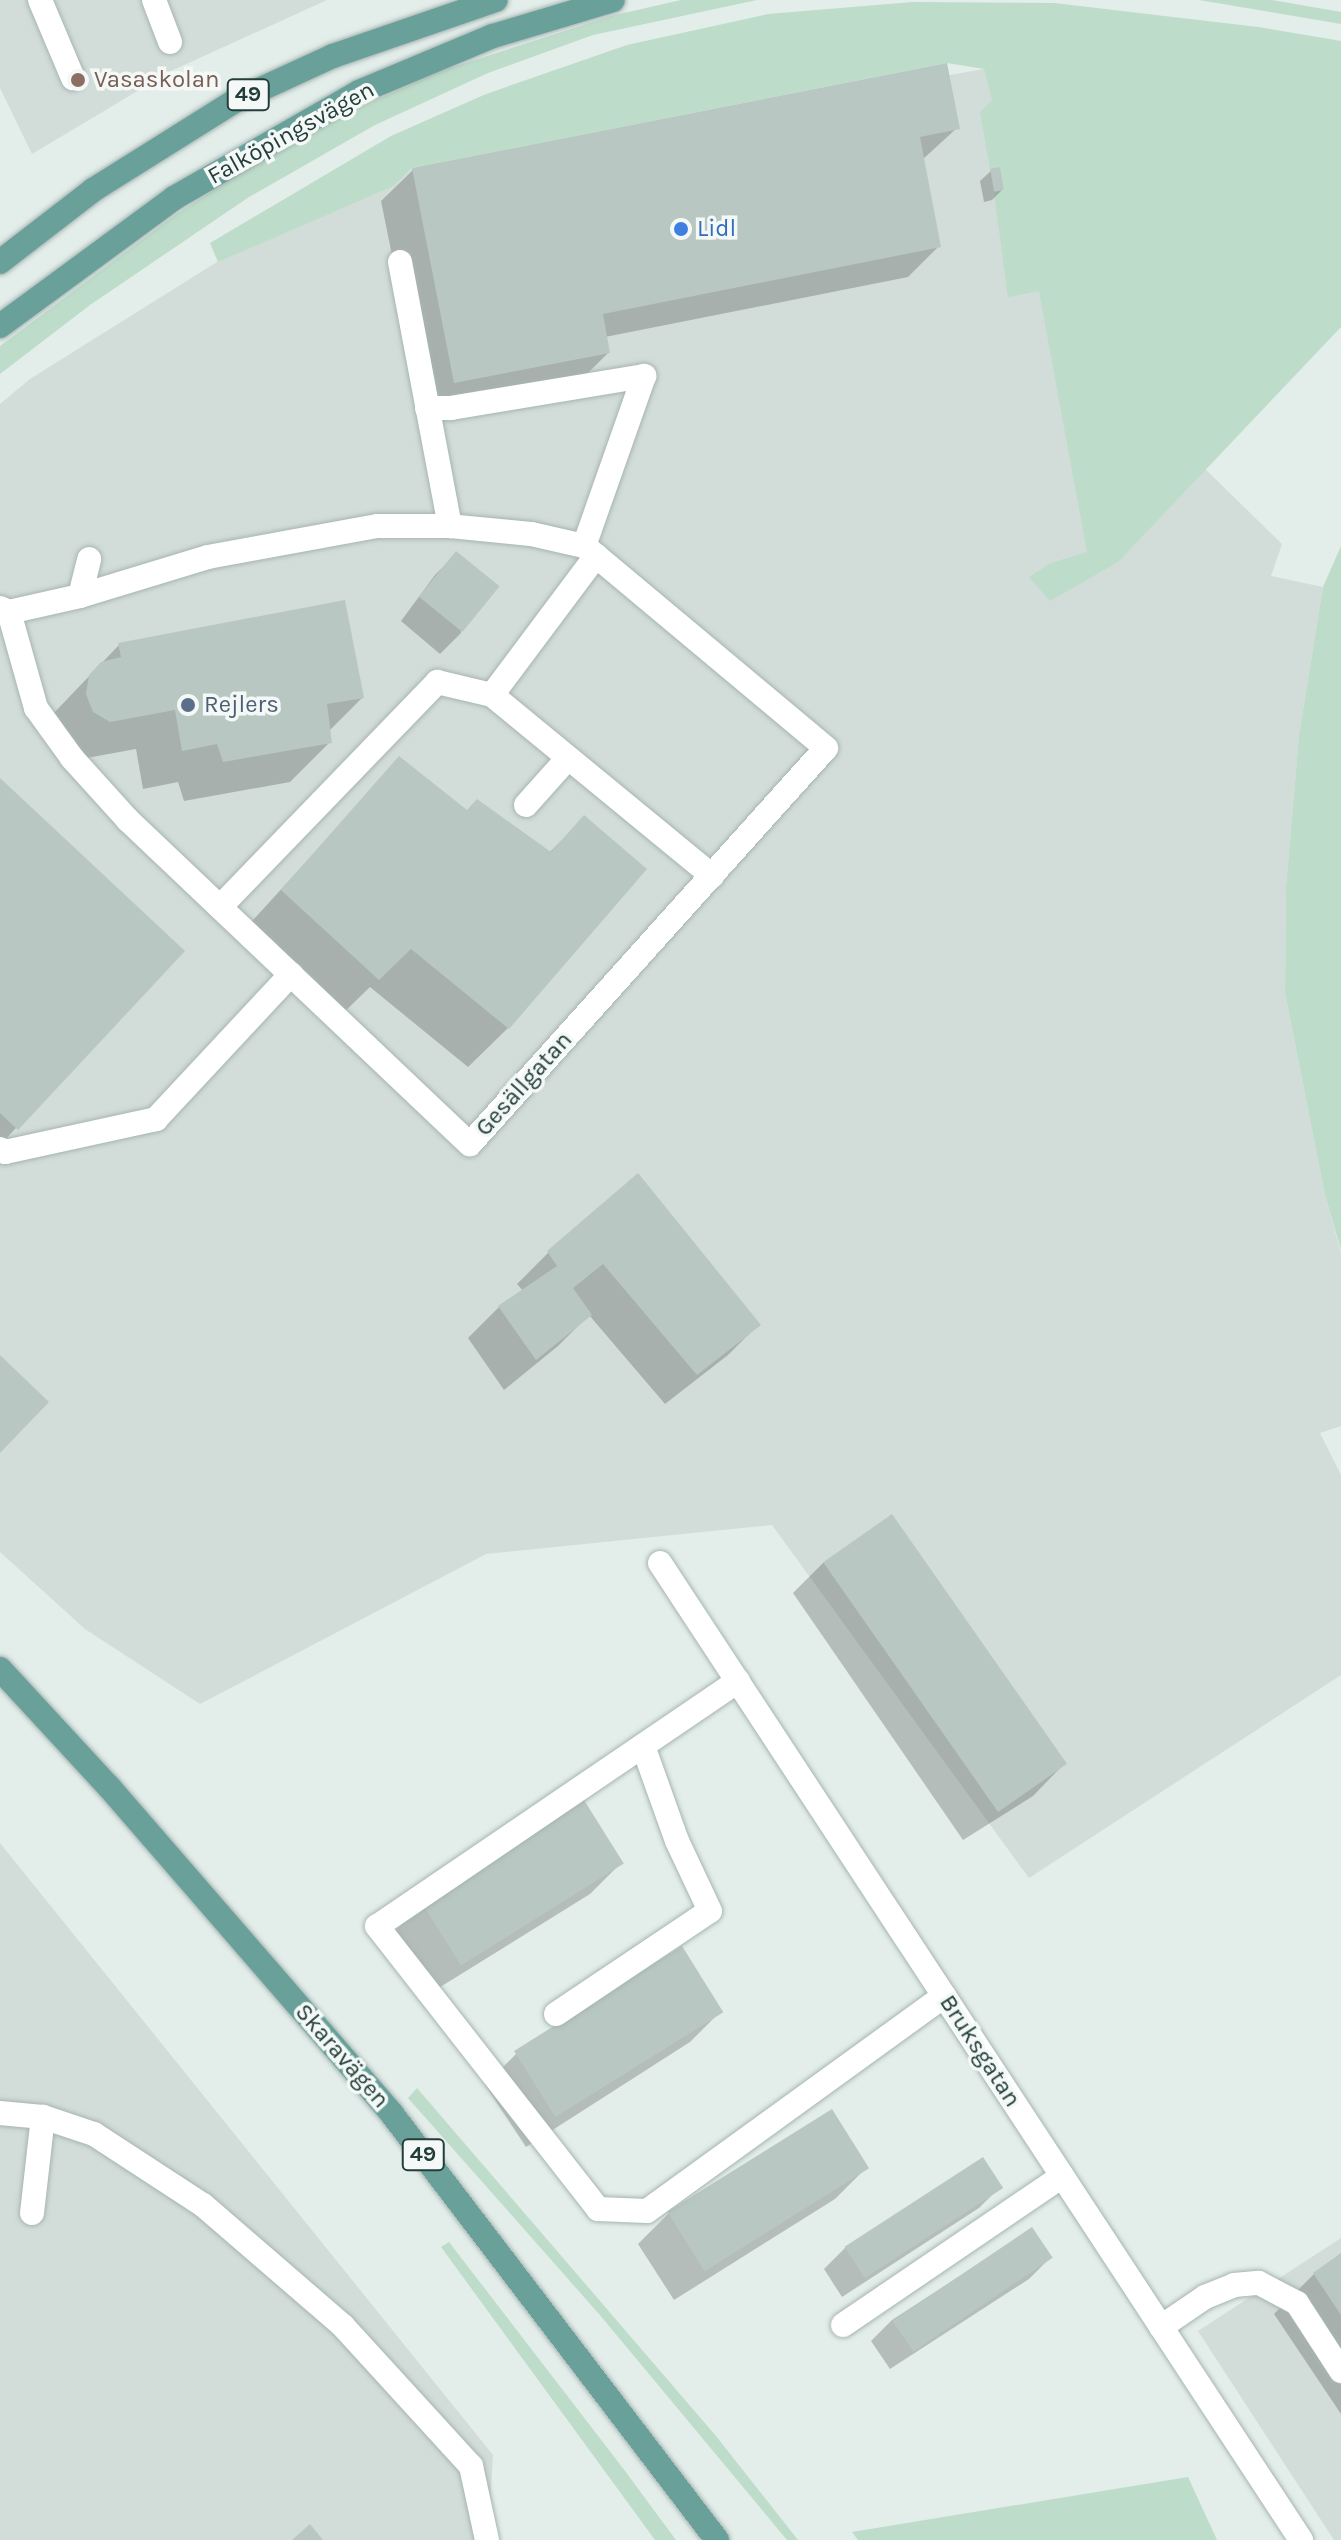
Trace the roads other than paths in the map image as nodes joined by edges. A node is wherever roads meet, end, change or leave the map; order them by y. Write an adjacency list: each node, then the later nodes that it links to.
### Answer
1 (40, 0): 6 (street)
2 (154, 0): 5 (street)
3 (496, 0): 7 (main road, Falköpingsvägen / 49)
4 (613, 0): 9 (main road, Falköpingsvägen / 49)
5 (170, 42)
6 (73, 78)
7 (0, 262)
8 (400, 262): 10 (street)
9 (0, 326)
10 (427, 408): 11 (street); 12 (street)
11 (450, 526): 12 (street); 14 (street)
12 (590, 551): 16 (street); 19 (street)
13 (89, 559): 14 (street)
14 (80, 596): 15 (street)
15 (4, 610): 20 (street, Gesällgatan)
16 (492, 695): 17 (street); 20 (street)
17 (568, 758): 18 (street); 19 (street)
18 (526, 805)
19 (712, 876): 21 (street, Gesällgatan)
20 (220, 907): 21 (street, Gesällgatan)
21 (291, 974): 22 (street)
22 (0, 1149)
23 (660, 1563): 25 (street, Bruksgatan)
24 (0, 1669): 37 (main road, Skaravägen / 49)
25 (738, 1681): 26 (street); 27 (street, Bruksgatan)
26 (643, 1746): 27 (street); 28 (street)
27 (944, 1996): 31 (street, Bruksgatan)
28 (556, 2014)
29 (0, 2113): 30 (street)
30 (43, 2117): 32 (street); 36 (street)
31 (1062, 2176): 33 (street); 34 (street, Bruksgatan)
32 (32, 2213)
33 (843, 2325)
34 (1161, 2327): 35 (street); 38 (street, Bruksgatan)
35 (1341, 2371)
36 (487, 2540)
37 (717, 2540)
38 (1301, 2540)

